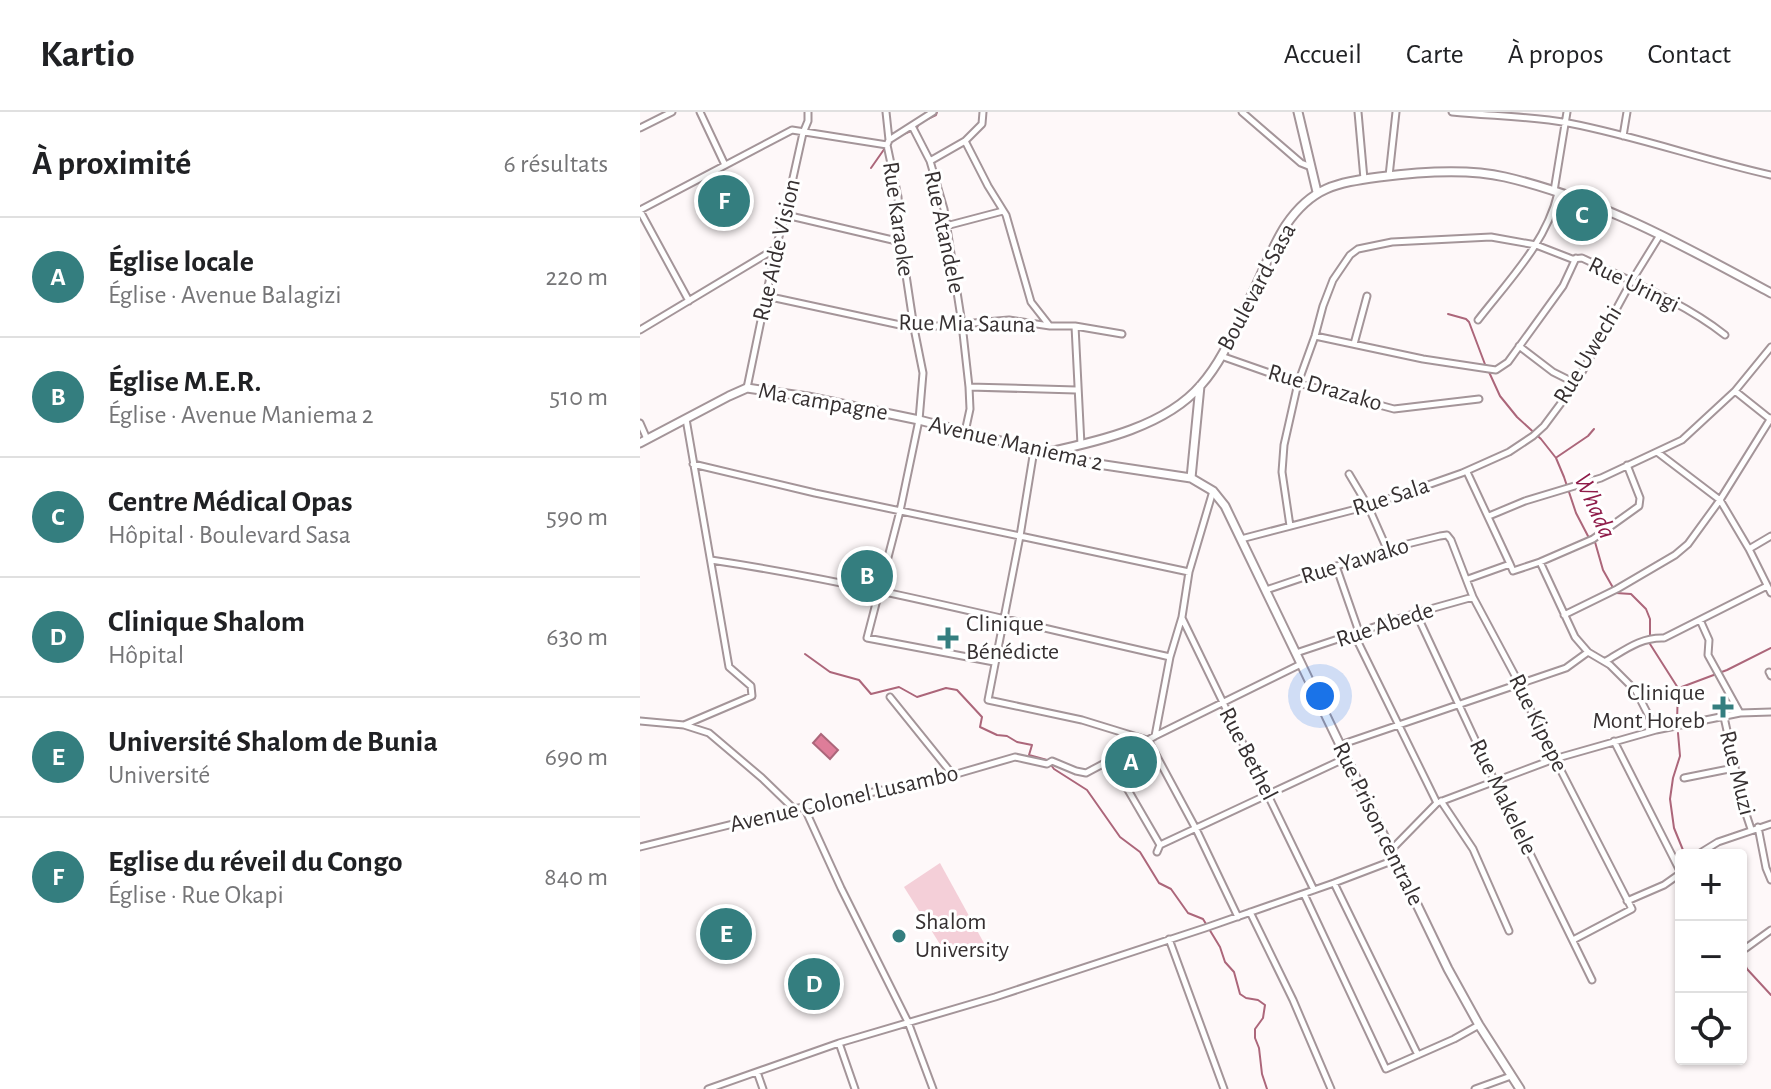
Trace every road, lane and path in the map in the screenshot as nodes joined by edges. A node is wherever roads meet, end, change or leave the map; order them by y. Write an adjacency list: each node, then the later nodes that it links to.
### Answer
1 (672, 112): 16 (street)
2 (700, 112): 23 (street)
3 (808, 112): 18 (street, Rue Aide Vision)
4 (886, 112): 21 (street, Rue Karaoke)
5 (933, 112): 17 (street)
6 (1242, 112): 24 (street)
7 (1298, 112): 24 (street)
8 (1358, 112): 27 (street)
9 (1396, 112): 26 (street)
10 (1452, 112): 14 (street)
11 (1567, 112): 15 (street)
12 (1627, 112): 19 (street)
13 (982, 113): 20 (street)
14 (1496, 114): 15 (street)
15 (1566, 123): 19 (street); 29 (street)
16 (640, 128)
17 (914, 128): 21 (street); 22 (street, Rue Atandele)
18 (803, 133): 21 (street); 23 (street); 32 (street, Rue Aide Vision)
19 (1623, 136): 25 (street)
20 (965, 141): 22 (street); 31 (street)
21 (888, 143): 35 (street, Rue Karaoke)
22 (930, 161): 33 (street, Rue Atandele)
23 (725, 165): 30 (street)
24 (1312, 167): 28 (street)
25 (1771, 175)
26 (1389, 176): 27 (street); 29 (street)
27 (1364, 179): 28 (street)
28 (1317, 192): 56 (street, Boulevard Sasa)
29 (1556, 192): 34 (street); 36 (street)
30 (640, 210): 43 (street)
31 (1003, 211): 33 (street); 46 (street)
32 (785, 214): 35 (street); 37 (street, Rue Aide Vision)
33 (946, 226): 45 (street, Rue Atandele)
34 (1660, 235): 39 (street, Rue Uwechi); 40 (street)
35 (901, 242): 48 (street, Rue Karaoke)
36 (1536, 245): 38 (street, Rue Uringi); 44 (street); 52 (street, Rue Uringi)
37 (776, 248): 41 (street, Rue Aide Vision); 43 (street)
38 (1576, 258): 39 (street, Rue Uringi); 54 (street)
39 (1631, 282): 51 (street, Rue Uringi); 58 (street, Rue Uwechi)
40 (1771, 293)
41 (766, 296): 48 (street, Rue Mia Sauna); 61 (street, Rue Aide Vision)
42 (1367, 296): 53 (street)
43 (689, 301): 49 (street)
44 (1478, 320)
45 (962, 324): 46 (street, Rue Mia Sauna); 48 (street, Rue Mia Sauna); 60 (street, Rue Atandele)
46 (1050, 326): 47 (street, Rue Mia Sauna)
47 (1075, 326): 50 (street, Rue Mia Sauna); 62 (street)
48 (914, 328): 67 (street, Rue Karaoke)
49 (640, 330)
50 (1122, 334)
51 (1725, 335)
52 (1315, 336): 53 (street); 57 (street, Rue Uringi)
53 (1354, 344): 54 (street)
54 (1519, 346): 58 (street)
55 (1771, 347): 63 (street)
56 (1220, 356): 57 (street, Rue Drazako); 59 (street, Boulevard Sasa)
57 (1298, 383): 64 (street, Rue Drazako); 86 (street, Rue Uringi)
58 (1576, 383): 70 (street, Rue Uwechi)
59 (1200, 386): 72 (street, Boulevard Sasa); 80 (street, Boulevard Sasa)
60 (969, 387): 62 (street); 69 (street, Rue Atandele)
61 (747, 388): 65 (street, Ma campagne); 67 (street, Ma campagne)
62 (1077, 390): 72 (street)
63 (1735, 391): 66 (street); 74 (street)
64 (1479, 399)
65 (686, 418): 71 (street, Ma campagne); 76 (street)
66 (1771, 418): 82 (street)
67 (919, 420): 69 (street, Avenue Maniema 2); 84 (street, Avenue Maniema 2)
68 (640, 423): 71 (street)
69 (965, 432): 73 (street, Avenue Maniema 2)
70 (1536, 434): 78 (street, Rue Sala)
71 (643, 441)
72 (1081, 446): 75 (street, Boulevard Sasa)
73 (1034, 450): 75 (street, Avenue Maniema 2); 88 (street)
74 (1657, 452): 77 (street); 82 (street)
75 (1047, 453): 80 (street, Avenue Maniema 2)
76 (693, 464): 84 (street); 93 (street)
77 (1627, 465): 85 (street); 94 (street)
78 (1467, 472): 83 (street, Rue Sala); 85 (street)
79 (1349, 474): 83 (street)
80 (1191, 478): 81 (street, Rue Prison centrale)
81 (1213, 491): 90 (street, Rue Prison centrale); 97 (street)
82 (1720, 500): 92 (street); 105 (street)
83 (1368, 506): 86 (street, Rue Sala); 91 (street)
84 (900, 511): 88 (street); 101 (street, Avenue Maniema 2)
85 (1489, 516): 95 (street)
86 (1290, 526): 90 (street, Rue Sala)
87 (1447, 535): 91 (street, Rue Yawako); 98 (street, Rue Kipepe)
88 (1020, 536): 97 (street); 107 (street)
89 (1771, 536): 92 (street)
90 (1241, 539): 100 (street, Rue Prison centrale)
91 (1387, 549): 96 (street, Rue Yawako)
92 (1749, 549): 99 (street)
93 (711, 560): 101 (street); 124 (street)
94 (1540, 562): 95 (street); 105 (street)
95 (1510, 564): 98 (street)
96 (1336, 566): 100 (street, Rue Yawako); 109 (street)
97 (1189, 572): 106 (street)
98 (1468, 579): 103 (street, Rue Kipepe)
99 (1767, 586): 102 (street); 108 (street)
100 (1265, 591): 111 (street, Rue Prison centrale)
101 (880, 592): 107 (street); 114 (street, Avenue Maniema 2)
102 (1771, 593)
103 (1473, 597): 104 (street, Rue Abede); 116 (street, Rue Kipepe)
104 (1416, 613): 109 (street, Rue Abede); 119 (street, Rue Makelele)
105 (1564, 615): 110 (street)
106 (1182, 617): 112 (street); 118 (street, Rue Bethel)
107 (1003, 620): 112 (street); 114 (street)
108 (1700, 620): 113 (street); 121 (street)
109 (1356, 633): 111 (street, Rue Abede); 125 (street)
110 (1588, 652): 113 (street); 116 (street)
111 (1296, 653): 115 (street, Rue Prison centrale)
112 (1170, 657): 127 (street)
113 (1606, 661): 126 (street)
114 (994, 662): 128 (street)
115 (1301, 664): 118 (street, Avenue Colonel Lusambo); 130 (street, Rue Prison centrale)
116 (1519, 683): 119 (street); 133 (street, Rue Kipepe)
117 (890, 697): 135 (street)
118 (1221, 702): 127 (street, Avenue Colonel Lusambo); 138 (street, Rue Bethel)
119 (1459, 705): 125 (street); 137 (street, Rue Makelele)
120 (1771, 712): 121 (street)
121 (1740, 713): 122 (street)
122 (1724, 717): 126 (street); 134 (street, Rue Muzi)
123 (640, 721): 124 (street)
124 (684, 725): 141 (street)
125 (1398, 726): 130 (street); 139 (street)
126 (1656, 730): 129 (street)
127 (1155, 736): 128 (street, Avenue Colonel Lusambo)
128 (1148, 740): 132 (street, Avenue Colonel Lusambo); 144 (street)
129 (1614, 741): 133 (street); 149 (street)
130 (1340, 745): 131 (street, Rue Prison centrale)
131 (1346, 758): 138 (street); 146 (street, Rue Prison centrale)
132 (1110, 759): 135 (street, Avenue Colonel Lusambo); 144 (street)
133 (1554, 759): 137 (street); 155 (street, Rue Kipepe)
134 (1734, 768): 136 (street); 143 (street, Rue Muzi)
135 (953, 775): 140 (street, Avenue Colonel Lusambo)
136 (1684, 778)
137 (1494, 780): 139 (street); 161 (street, Rue Makelele)
138 (1268, 794): 144 (street); 153 (street, Rue Bethel)
139 (1439, 802): 146 (street); 159 (street)
140 (804, 807): 141 (street, Avenue Colonel Lusambo); 164 (street)
141 (794, 809): 145 (street, Avenue Colonel Lusambo)
142 (1771, 824): 143 (street)
143 (1755, 828): 147 (street); 151 (street, Rue Muzi)
144 (1196, 829): 157 (street)
145 (640, 847)
146 (1392, 849): 148 (street, Rue Prison centrale)
147 (1707, 849)
148 (1397, 859): 152 (street); 165 (street, Rue Prison centrale)
149 (1675, 861)
150 (1675, 877): 155 (street)
151 (1771, 880)
152 (1334, 883): 153 (street); 167 (street)
153 (1314, 890): 154 (street)
154 (1304, 894): 156 (street); 167 (street)
155 (1627, 901): 161 (street, Rue Kipepe)
156 (1250, 912): 157 (street); 175 (street)
157 (1238, 917): 160 (street)
158 (1771, 930): 162 (street)
159 (1509, 931)
160 (1169, 939): 164 (street); 174 (street)
161 (1573, 940): 163 (street, Rue Makelele)
162 (1747, 947)
163 (1592, 980)
164 (908, 1022): 166 (street); 173 (street)
165 (1479, 1025): 167 (street); 169 (street, Rue Prison centrale)
166 (839, 1043): 168 (street); 172 (street)
167 (1418, 1055)
168 (757, 1072): 170 (street); 171 (street)
169 (1511, 1076): 176 (street); 177 (street, Rue Prison centrale)
170 (708, 1089)
171 (763, 1089)
172 (855, 1089)
173 (933, 1089)
174 (1224, 1089)
175 (1331, 1089)
176 (1475, 1089)
177 (1520, 1089)

